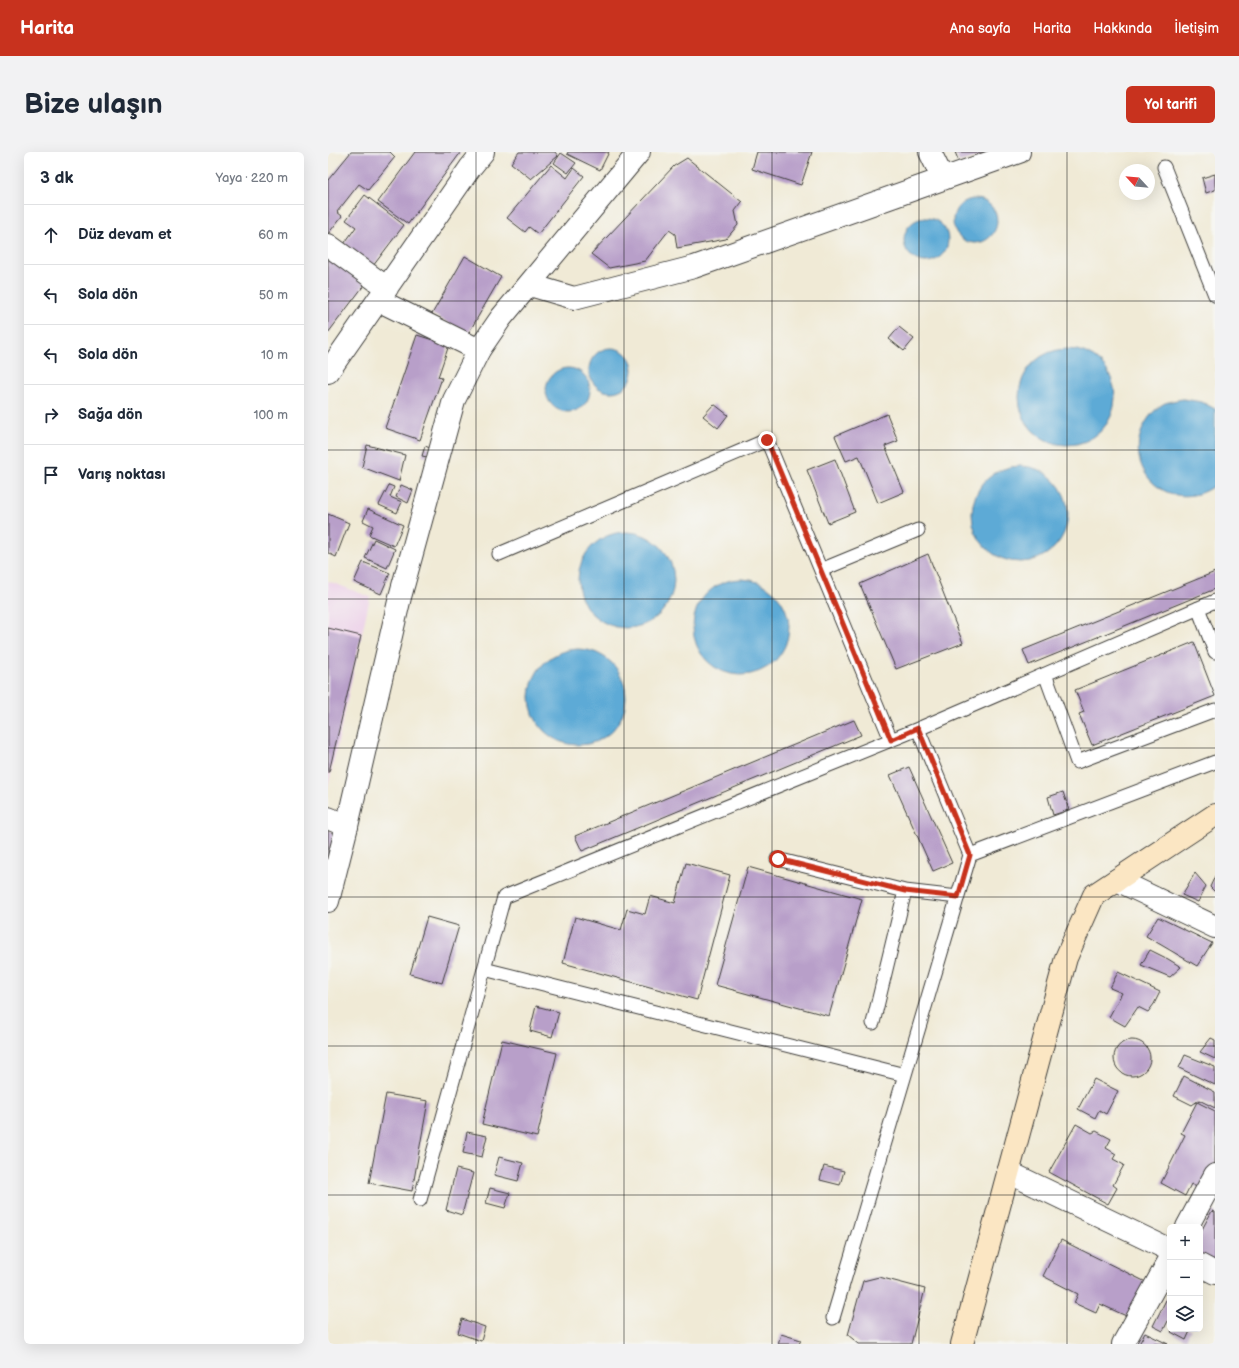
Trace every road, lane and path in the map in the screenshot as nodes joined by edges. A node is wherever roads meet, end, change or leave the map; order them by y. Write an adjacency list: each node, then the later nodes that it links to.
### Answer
1 (483, 152): 9 (street)
2 (639, 152): 8 (street)
3 (930, 152): 6 (street)
4 (1019, 152): 6 (street)
5 (1164, 167): 10 (lane)
6 (943, 179): 8 (street)
7 (328, 245): 9 (street)
8 (530, 285): 12 (street)
9 (382, 294): 11 (street); 12 (street)
10 (1215, 295)
11 (335, 345): 13 (street)
12 (480, 350): 26 (street)
13 (328, 372)
14 (918, 530): 16 (lane)
15 (499, 554): 16 (lane)
16 (821, 570): 23 (lane)
17 (1215, 601): 18 (lane)
18 (1198, 608): 19 (lane); 20 (lane)
19 (1215, 652)
20 (1045, 674): 21 (lane); 22 (lane)
21 (1215, 710)
22 (918, 728): 23 (lane); 27 (lane)
23 (891, 740): 34 (lane)
24 (1215, 762): 27 (lane)
25 (1215, 815): 29 (main road)
26 (338, 822): 30 (street)
27 (970, 855): 32 (lane)
28 (778, 859): 31 (lane)
29 (1117, 880): 33 (street); 37 (main road)
30 (329, 890)
31 (905, 891): 32 (lane); 35 (lane)
32 (958, 897): 36 (lane)
33 (1215, 926)
34 (484, 969): 36 (lane); 39 (lane)
35 (873, 1023)
36 (905, 1075): 45 (lane)
37 (1008, 1172): 41 (street); 46 (main road)
38 (1215, 1175): 40 (street)
39 (420, 1200)
40 (1189, 1224)
41 (1167, 1249)
42 (1169, 1260): 47 (street)
43 (1203, 1267): 44 (street)
44 (1215, 1273)
45 (833, 1318)
46 (962, 1344)
47 (1123, 1344)

